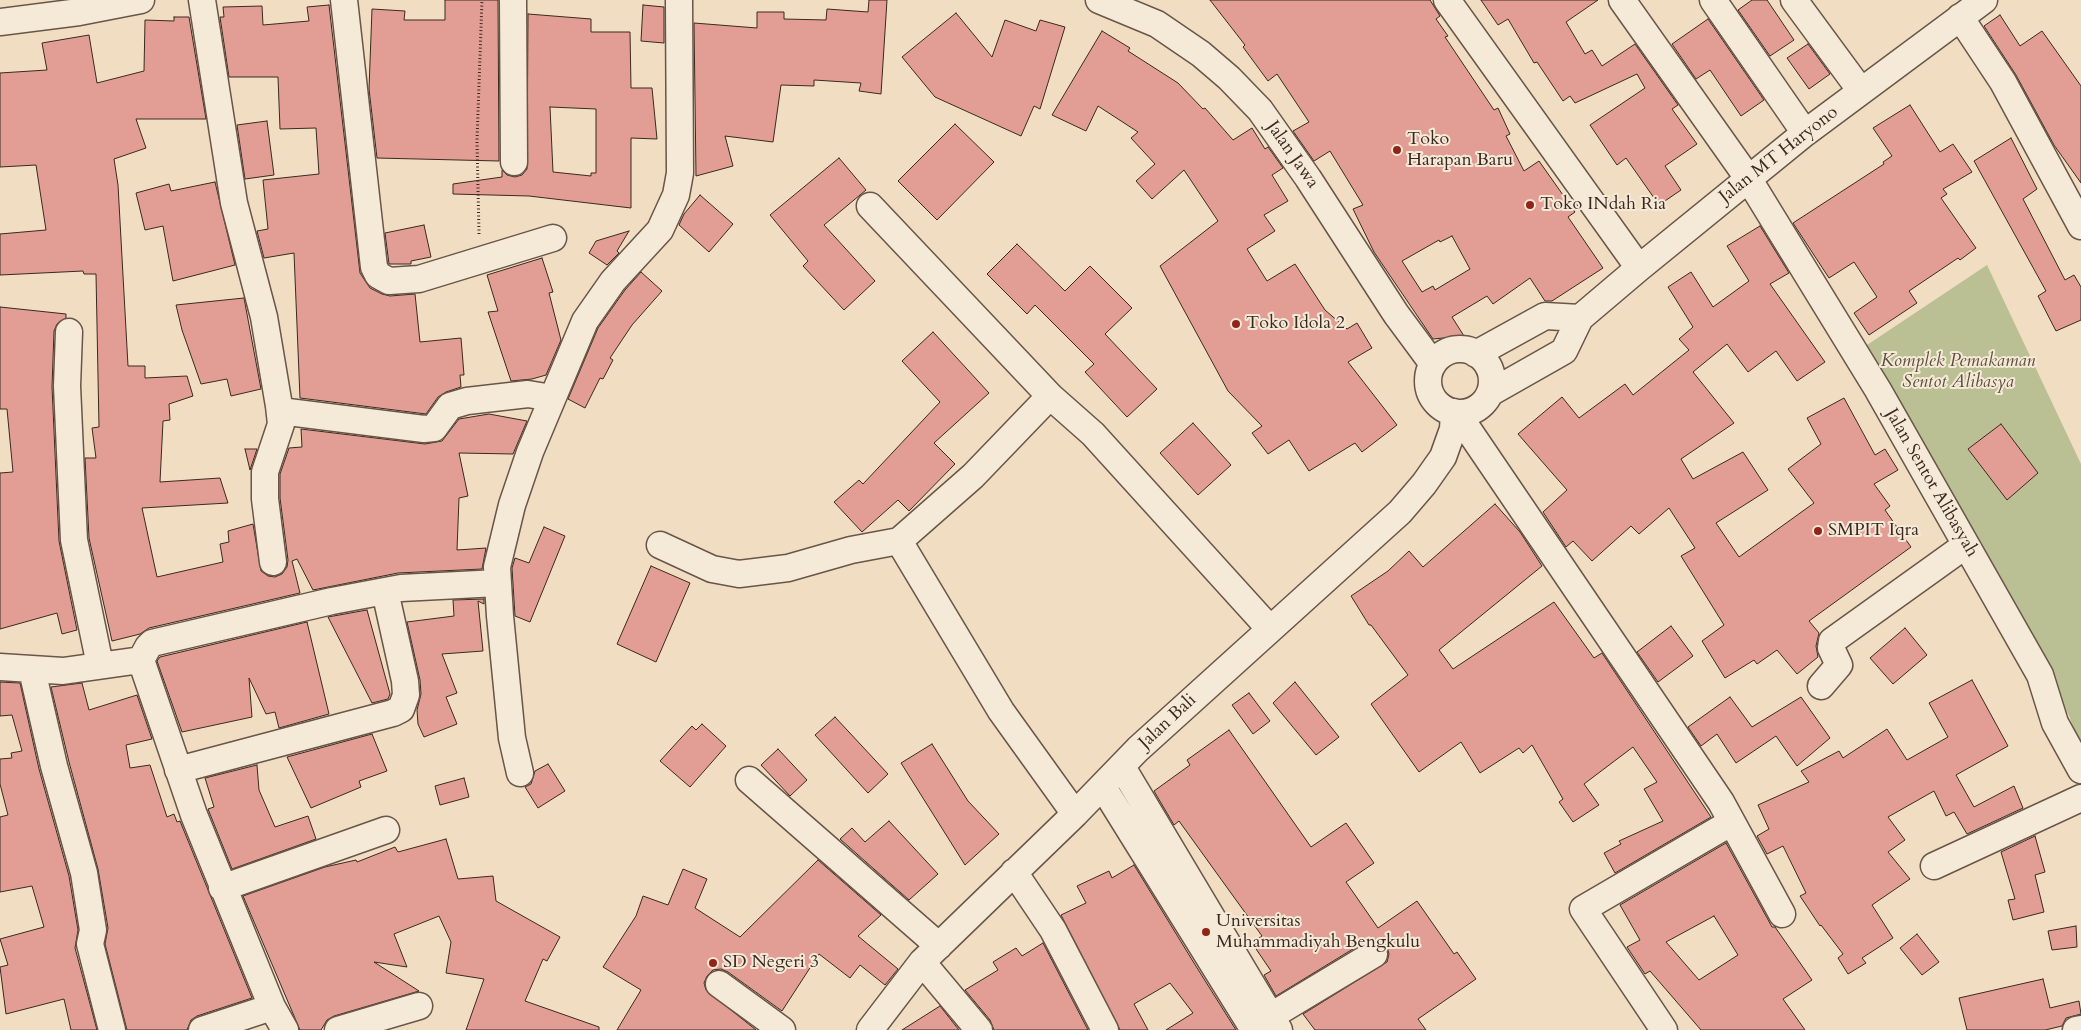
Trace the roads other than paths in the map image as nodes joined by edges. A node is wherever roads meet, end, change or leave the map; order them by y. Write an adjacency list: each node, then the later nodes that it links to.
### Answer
1 (142, 0): 12 (street)
2 (202, 0): 30 (street)
3 (344, 0): 21 (street)
4 (513, 0): 17 (street)
5 (679, 0): 29 (street)
6 (1099, 0): 26 (street, Jalan Jawa)
7 (1447, 0): 22 (street)
8 (1622, 0): 18 (street, Jalan Sentot Alibasyah)
9 (1713, 0): 16 (street)
10 (1794, 0): 15 (street)
11 (1984, 0): 13 (street, Jalan MT Haryono)
12 (42, 8): 14 (street)
13 (1960, 17): 15 (street, Jalan MT Haryono); 20 (street)
14 (0, 22)
15 (1861, 91): 16 (street, Jalan MT Haryono)
16 (1805, 133): 18 (street, Jalan MT Haryono)
17 (514, 162)
18 (1748, 178): 22 (street, Jalan MT Haryono); 34 (street, Jalan Sentot Alibasyah)
19 (870, 206): 28 (street)
20 (2081, 226)
21 (553, 238)
22 (1639, 268): 23 (street, Jalan MT Haryono)
23 (1580, 318): 25 (street); 27 (street)
24 (69, 332): 40 (street)
25 (1476, 354): 26 (street); 27 (street)
26 (1433, 364): 31 (street)
27 (1490, 392): 31 (street)
28 (1050, 396): 32 (street); 38 (street)
29 (541, 397): 30 (street); 36 (street)
30 (280, 411): 35 (street)
31 (1455, 412): 38 (street, Jalan Bali); 52 (street)
32 (899, 541): 33 (street); 51 (street)
33 (660, 545)
34 (1966, 545): 43 (street); 46 (street, Jalan Sentot Alibasyah)
35 (273, 562)
36 (490, 583): 37 (street); 47 (street)
37 (386, 591): 39 (street); 45 (street)
38 (1270, 629): 44 (street, Jalan Bali)
39 (141, 660): 40 (street); 45 (street)
40 (100, 665): 42 (street)
41 (0, 667): 42 (street)
42 (32, 670): 65 (street)
43 (1821, 686)
44 (1122, 767): 49 (street, Jalan Bali); 63 (street)
45 (178, 770): 56 (street)
46 (2081, 770)
47 (520, 773)
48 (749, 780): 58 (street)
49 (1103, 786): 51 (street, Jalan Bali); 63 (street)
50 (2081, 798): 54 (street)
51 (1075, 814): 55 (street, Jalan Bali)
52 (1732, 822): 57 (street); 73 (street)
53 (386, 830): 56 (street)
54 (1934, 866)
55 (1014, 872): 58 (street, Jalan Bali); 72 (street)
56 (222, 888): 62 (street)
57 (1782, 914)
58 (930, 954): 70 (street, Jalan Bali); 71 (street)
59 (1374, 954): 63 (street)
60 (719, 984): 69 (street)
61 (420, 1006): 68 (street)
62 (272, 1007): 66 (street); 67 (street)
63 (1268, 1026)
64 (2081, 1029): 74 (street)
65 (112, 1030)
66 (202, 1030)
67 (285, 1030)
68 (338, 1030)
69 (782, 1030)
70 (870, 1030)
71 (979, 1030)
72 (1105, 1030)
73 (1664, 1030)
74 (2076, 1030)

